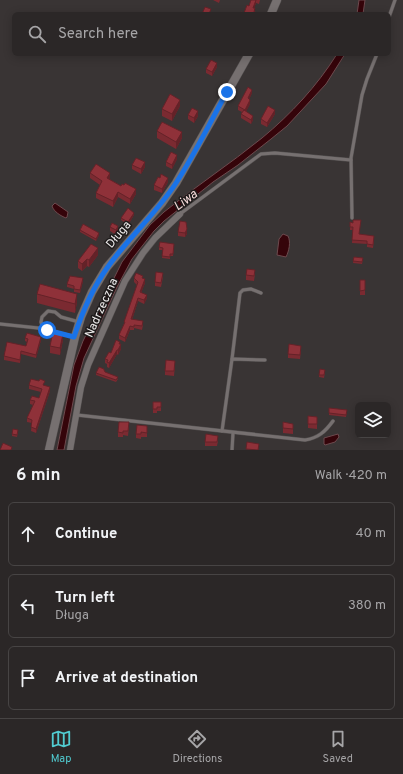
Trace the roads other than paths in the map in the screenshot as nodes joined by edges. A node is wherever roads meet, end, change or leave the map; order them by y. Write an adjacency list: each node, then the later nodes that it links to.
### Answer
1 (277, 0): 3 (street)
2 (395, 0): 4 (lane)
3 (272, 12)
4 (391, 12)
5 (248, 56): 11 (street, Długa)
6 (376, 56): 7 (lane)
7 (351, 160): 8 (lane, Nadrzeczna); 9 (lane)
8 (180, 214): 17 (street, Nadrzeczna)
9 (352, 218)
10 (261, 293): 15 (lane)
11 (79, 322): 13 (lane); 14 (street, Długa)
12 (0, 324): 13 (lane)
13 (43, 329): 14 (lane)
14 (74, 337): 21 (street, Długa)
15 (232, 359): 16 (lane); 19 (lane)
16 (265, 360)
17 (77, 415): 19 (lane); 22 (street, Nadrzeczna)
18 (333, 421): 20 (lane)
19 (222, 431): 20 (lane)
20 (233, 433): 23 (lane)
21 (49, 450)
22 (70, 450)
23 (232, 450)

